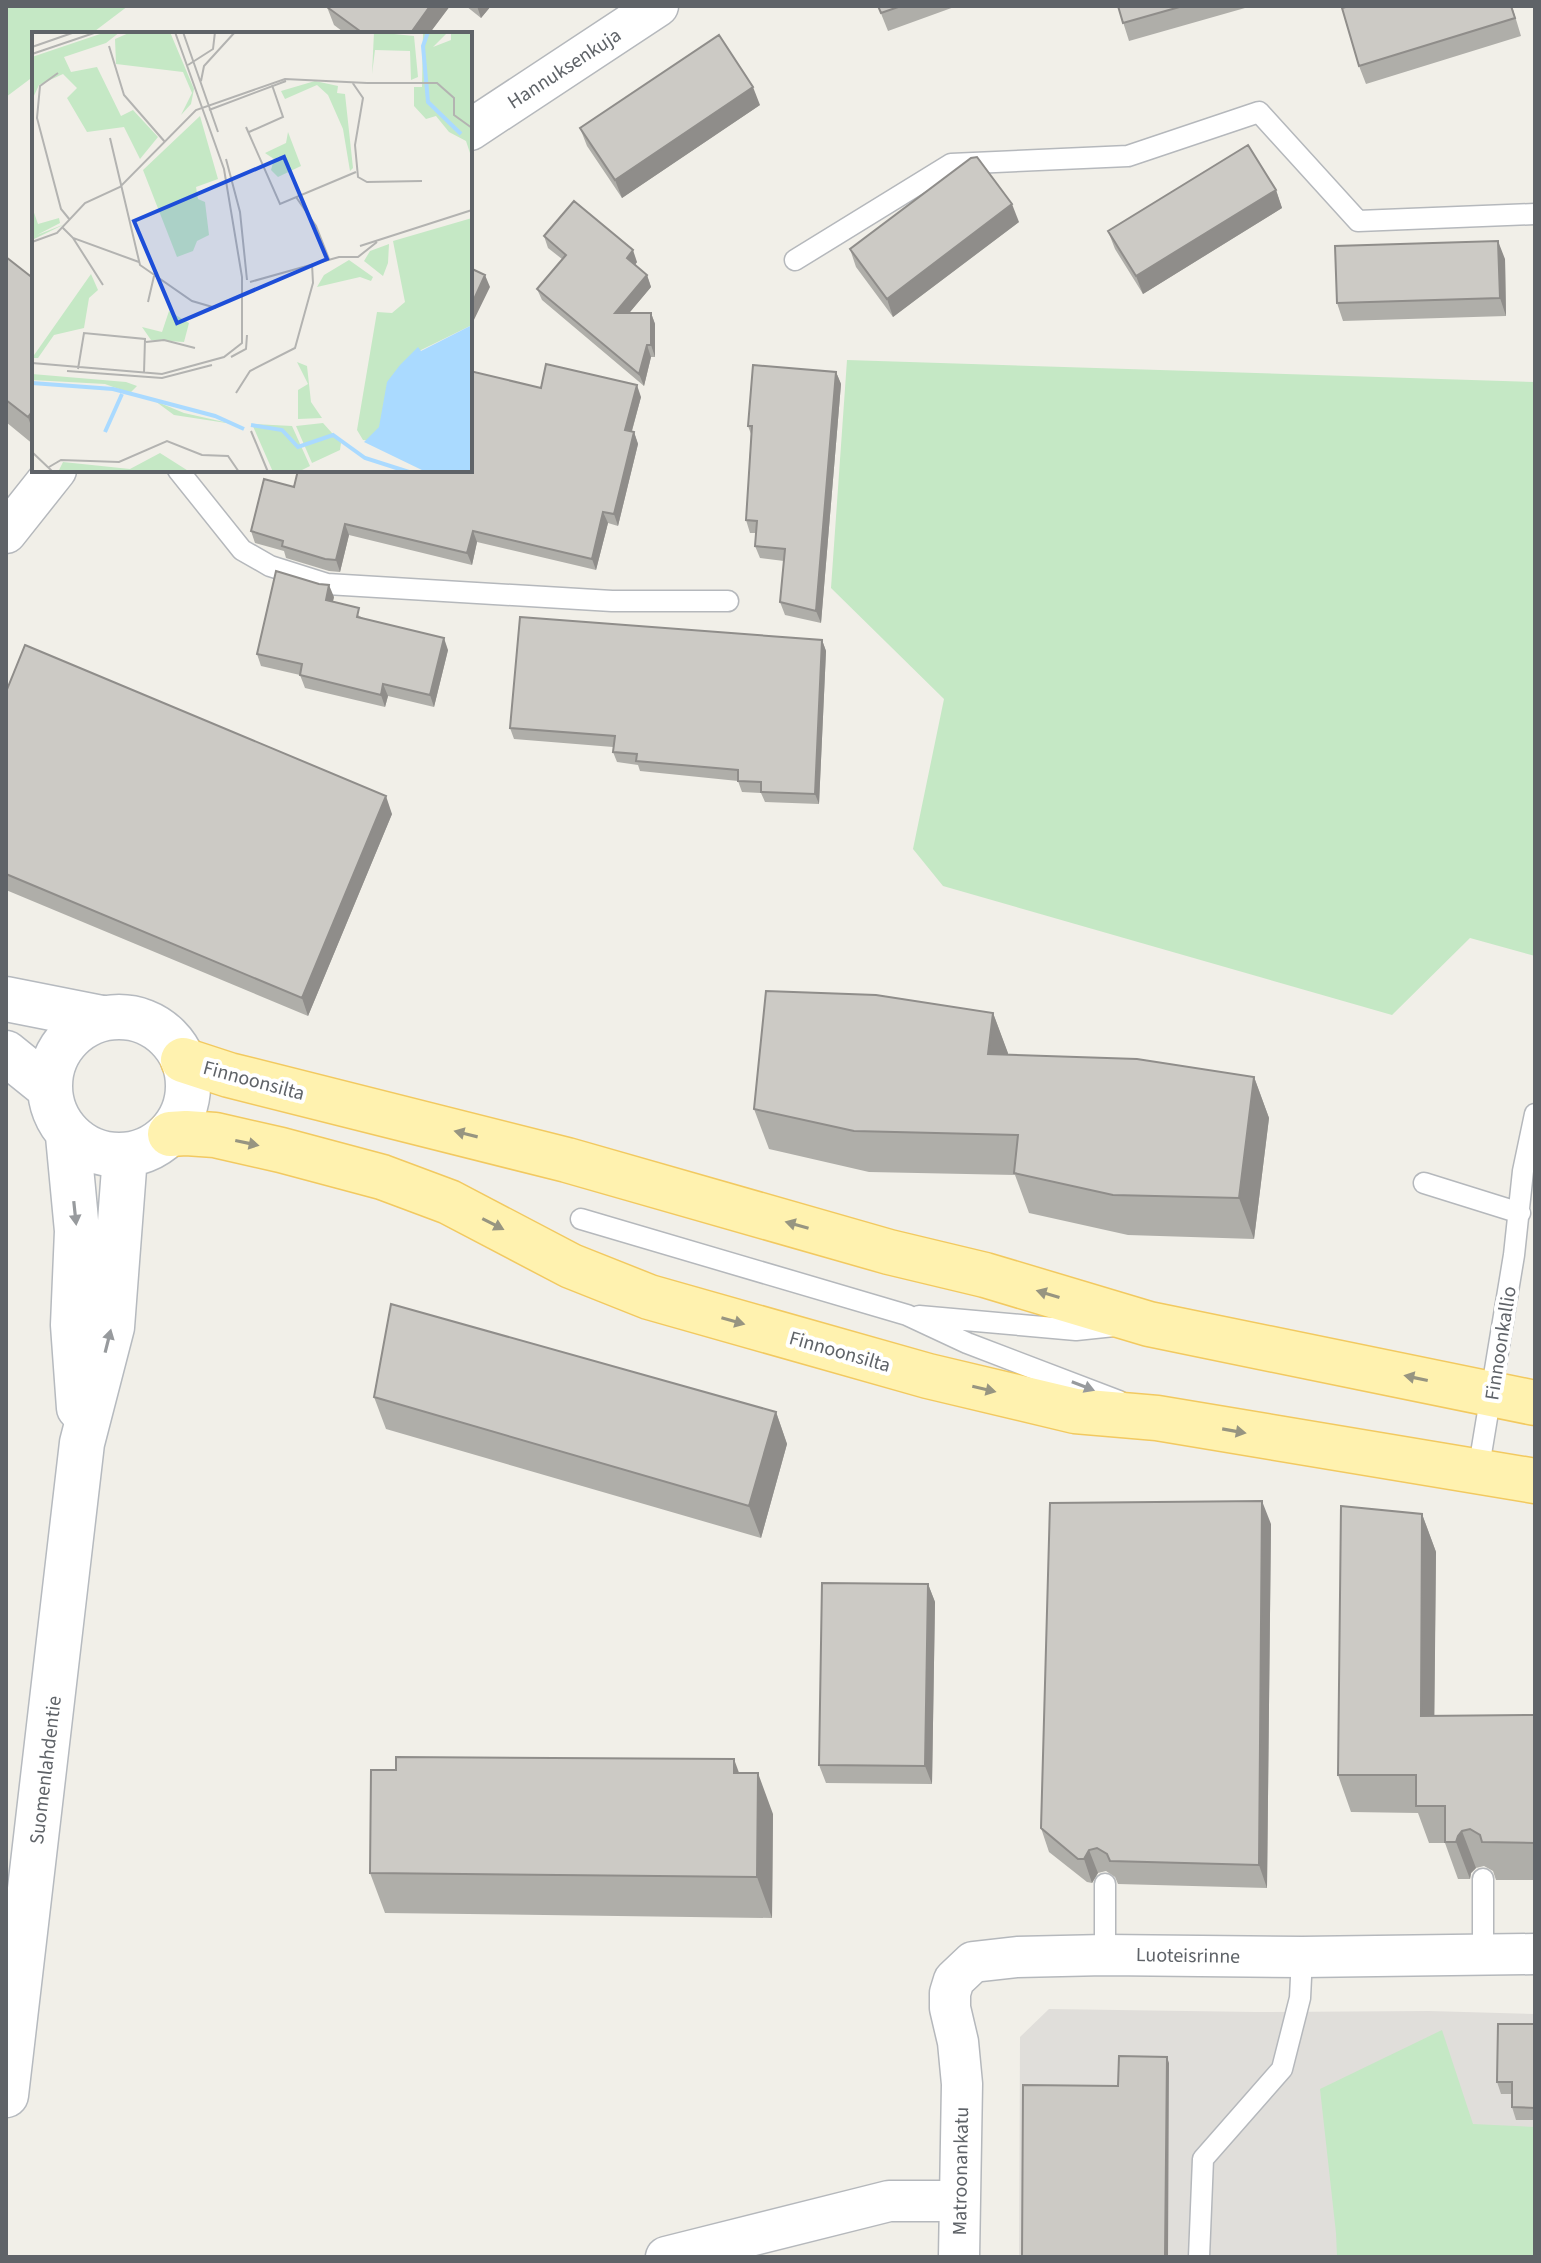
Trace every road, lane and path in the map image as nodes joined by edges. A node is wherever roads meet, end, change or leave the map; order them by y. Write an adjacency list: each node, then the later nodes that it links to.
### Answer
1 (658, 6): 2 (street, Hannuksenkuja)
2 (472, 129)
3 (1535, 214): 4 (lane)
4 (795, 260)
5 (54, 472): 7 (street)
6 (180, 472): 8 (lane)
7 (6, 533)
8 (728, 601)
9 (6, 999): 10 (main road)
10 (102, 1018): 12 (main road); 13 (main road)
11 (6, 1053): 13 (main road)
12 (183, 1060): 15 (main road); 22 (main road, Finnoonsilta, one-way to 12)
13 (48, 1087): 16 (main road)
14 (1535, 1114): 19 (lane, Finnoonkallio)
15 (170, 1134): 17 (main road); 25 (main road, Finnoonsilta, one-way to 25)
16 (68, 1136): 17 (main road); 26 (main road, Suomenlahdentie, one-way to 26)
17 (125, 1156): 26 (main road, Suomenlahdentie, one-way to 17)
18 (1424, 1183): 19 (lane)
19 (1520, 1213): 23 (lane, Finnoonkallio)
20 (581, 1219): 21 (lane)
21 (907, 1315): 22 (lane); 25 (lane, one-way to 25)
22 (1149, 1324): 23 (main road, Finnoonsilta, one-way to 22)
23 (1492, 1395): 24 (main road, Finnoonsilta); 27 (lane, Finnoonkallio)
24 (1535, 1403)
25 (1157, 1418): 27 (main road, Finnoonsilta, one-way to 27)
26 (82, 1443): 35 (main road, Suomenlahdentie)
27 (1478, 1472): 28 (main road, Finnoonsilta)
28 (1535, 1481)
29 (1483, 1879): 31 (lane)
30 (1105, 1884): 33 (lane)
31 (1483, 1954): 32 (street, Luoteisrinne); 34 (street, Luoteisrinne)
32 (1535, 1954)
33 (1105, 1955): 34 (street, Luoteisrinne); 37 (street, Luoteisrinne)
34 (1302, 1957): 42 (lane)
35 (14, 1974): 36 (main road, Suomenlahdentie)
36 (8, 2050): 38 (main road, Suomenlahdentie)
37 (962, 2084): 39 (street, Matroonankatu)
38 (6, 2095)
39 (959, 2201): 40 (street); 41 (street, Matroonankatu)
40 (666, 2257)
41 (959, 2257)
42 (1199, 2257)

